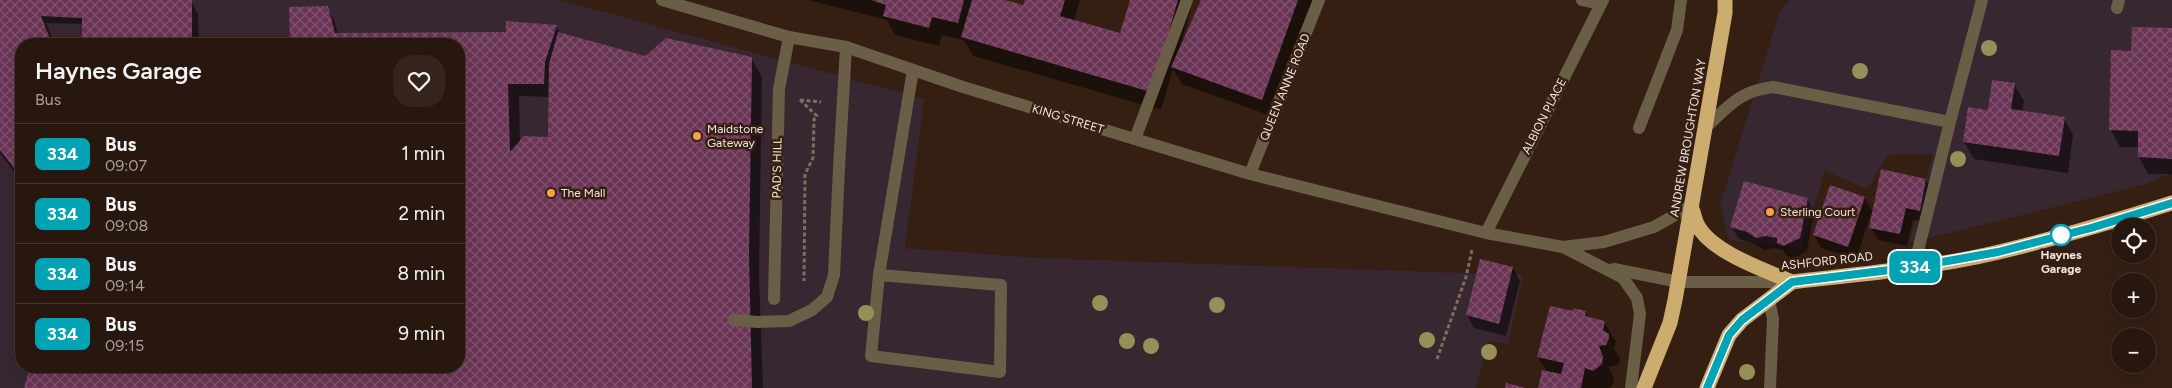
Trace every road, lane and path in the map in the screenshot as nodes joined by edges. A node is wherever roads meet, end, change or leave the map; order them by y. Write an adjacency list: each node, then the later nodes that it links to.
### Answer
1 (662, 0): 9 (street, KING STREET)
2 (1187, 0): 16 (street)
3 (1320, 0): 17 (street, QUEEN ANNE ROAD)
4 (1582, 0): 7 (street)
5 (1681, 0): 14 (street)
6 (1982, 0): 13 (street)
7 (1601, 2): 20 (street, ALBION PLACE)
8 (1727, 4): 15 (highway, ANDREW BROUGHTON WAY)
9 (789, 37): 10 (street, KING STREET); 28 (street, PAD'S HILL)
10 (846, 47): 11 (street, KING STREET); 30 (street, bridge)
11 (913, 70): 16 (street, KING STREET); 24 (street)
12 (800, 100): 25 (path)
13 (1950, 122): 15 (street); 23 (street)
14 (1638, 128)
15 (1705, 128): 19 (highway, ANDREW BROUGHTON WAY)
16 (1135, 139): 17 (street, KING STREET)
17 (1250, 174): 20 (street, KING STREET)
18 (2172, 203): 23 (highway, ASHFORD ROAD)
19 (1691, 206): 21 (street, ASHFORD ROAD); 26 (highway, ANDREW BROUGHTON WAY); 27 (highway)
20 (1481, 232): 21 (street, ASHFORD ROAD); 31 (path)
21 (1564, 247): 22 (street, ASHFORD ROAD)
22 (1599, 266): 26 (street, ASHFORD ROAD); 32 (street, ASHFORD ROAD)
23 (1914, 267): 27 (highway, ASHFORD ROAD)
24 (879, 275): 24 (street)
25 (804, 281)
26 (1679, 282): 27 (street, ASHFORD ROAD); 33 (highway, ANDREW BROUGHTON WAY)
27 (1792, 282): 29 (highway)
28 (774, 299)
29 (1769, 300): 34 (highway); 35 (street)
30 (734, 320)
31 (1437, 359)
32 (1631, 388)
33 (1644, 388)
34 (1707, 388)
35 (1770, 388)

